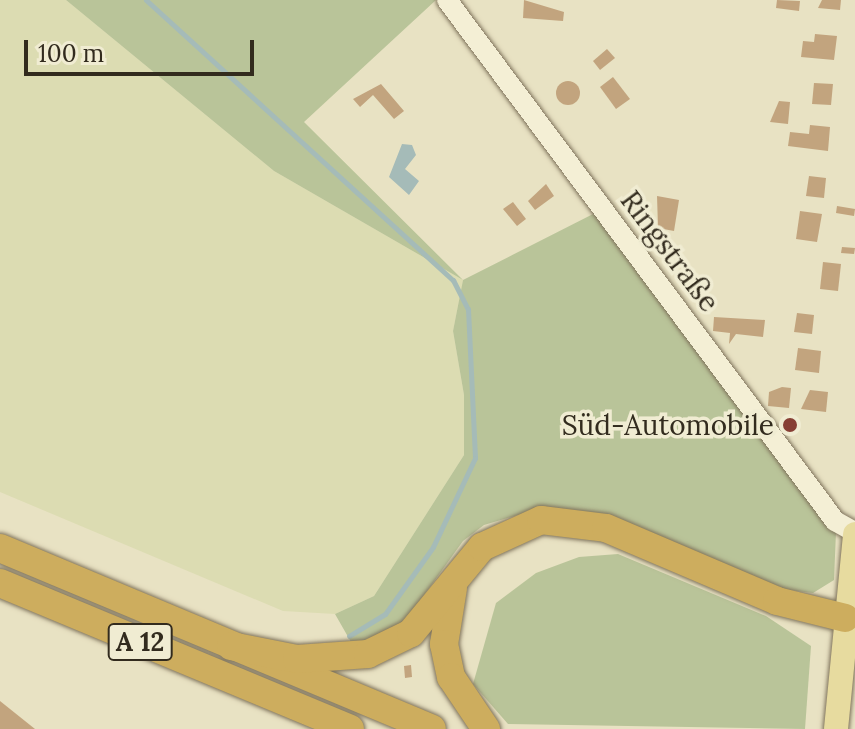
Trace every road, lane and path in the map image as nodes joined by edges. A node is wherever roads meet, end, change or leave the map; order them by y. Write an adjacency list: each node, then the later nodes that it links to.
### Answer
1 (455, 3): 2 (street, Ringstraße)
2 (855, 533): 6 (main road)
3 (0, 548): 7 (highway, A 12)
4 (0, 583): 8 (highway, A 12)
5 (454, 583): 6 (highway); 7 (highway); 12 (highway)
6 (845, 618): 13 (main road)
7 (231, 646): 11 (highway, A 12)
8 (280, 701): 9 (highway); 10 (highway, A 12)
9 (313, 729)
10 (350, 729)
11 (432, 729)
12 (486, 729)
13 (836, 729)

